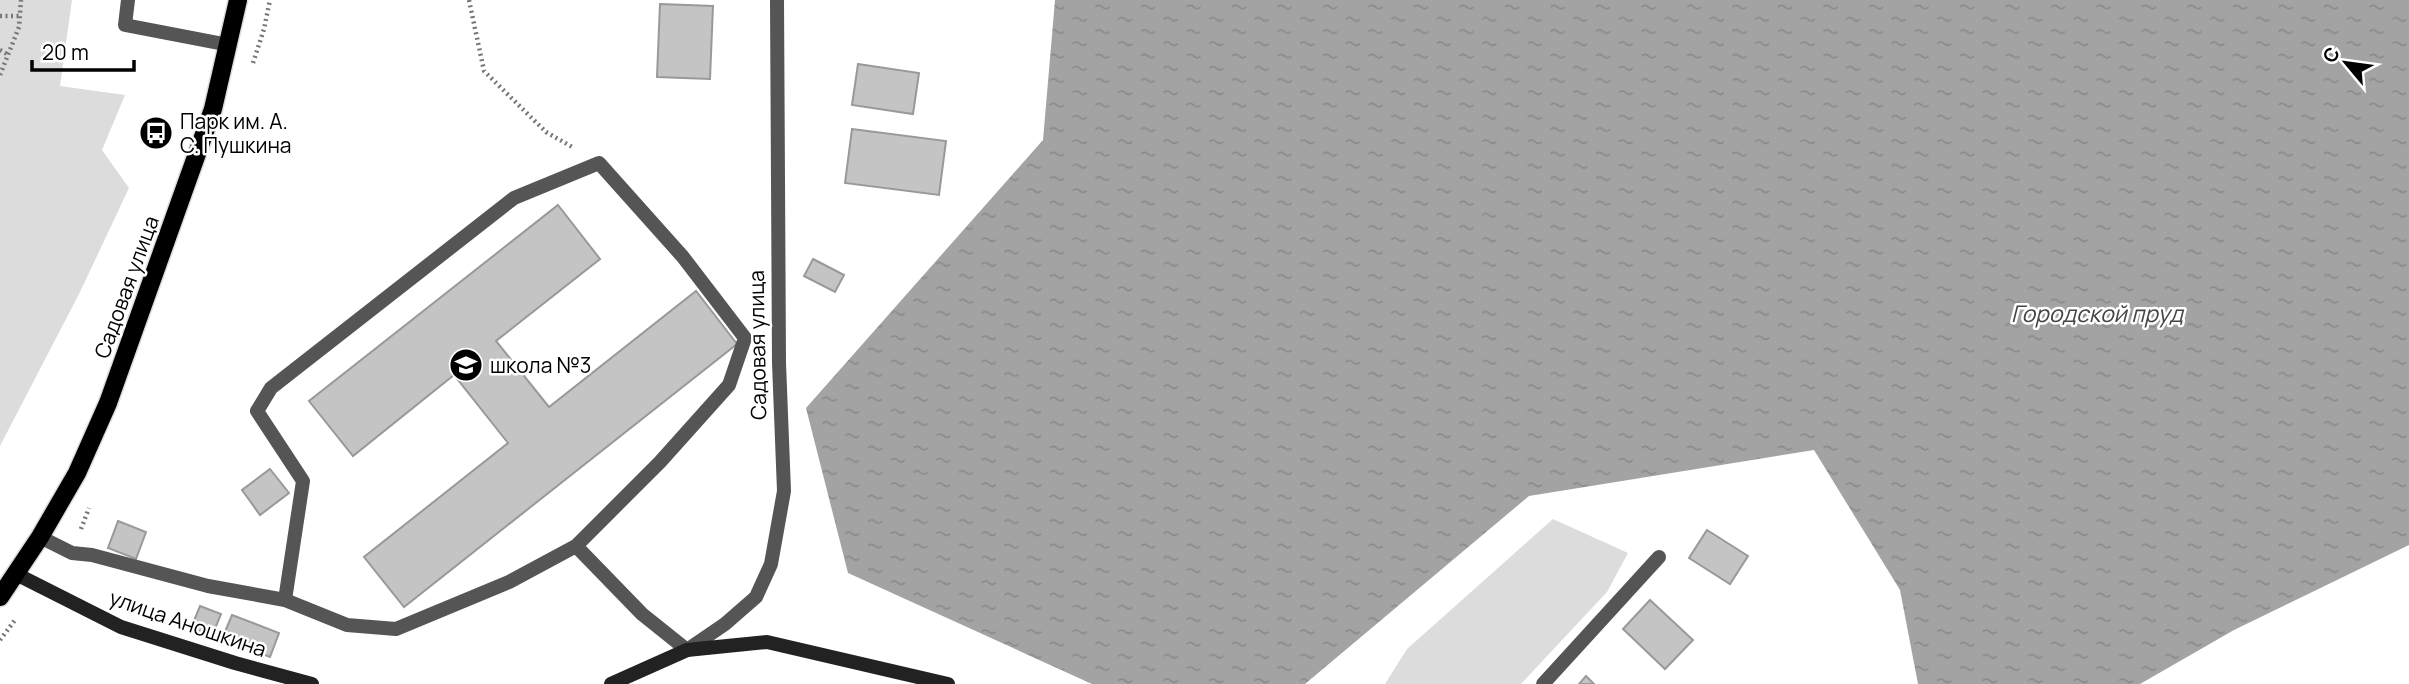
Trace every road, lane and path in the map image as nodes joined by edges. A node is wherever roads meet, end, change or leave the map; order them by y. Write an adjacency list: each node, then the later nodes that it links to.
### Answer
1 (21, 0): 7 (path)
2 (128, 0): 8 (street)
3 (239, 0): 8 (main road, Садовая улица)
4 (469, 0): 12 (path)
5 (778, 0): 19 (street, Садовая улица)
6 (0, 16): 7 (path)
7 (20, 16): 10 (path)
8 (229, 45): 13 (main road, Садовая улица)
9 (0, 50): 10 (path)
10 (9, 55): 11 (path)
11 (0, 75)
12 (599, 163): 14 (street); 18 (street)
13 (40, 537): 16 (main road, Садовая улица); 18 (street)
14 (576, 546): 18 (street); 19 (street)
15 (1660, 556): 23 (street)
16 (16, 574): 17 (main road, Садовая улица); 20 (street, улица Аношкина)
17 (0, 597)
18 (285, 600)
19 (687, 650): 21 (street); 22 (street)
20 (312, 684)
21 (611, 684)
22 (948, 684)
23 (1543, 684)

